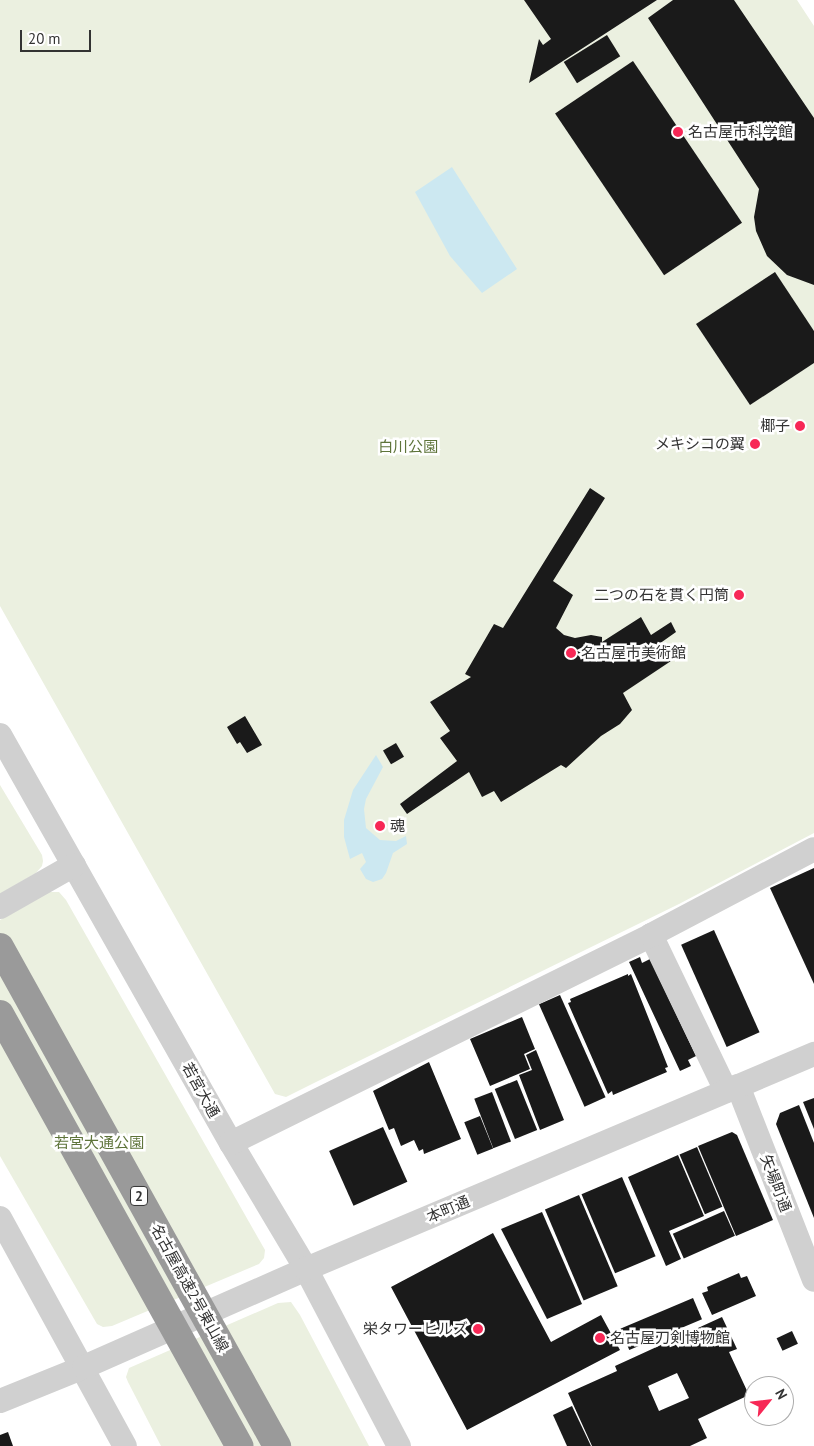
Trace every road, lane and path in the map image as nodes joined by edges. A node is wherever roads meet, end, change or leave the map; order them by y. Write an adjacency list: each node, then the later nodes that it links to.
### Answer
1 (0, 735): 3 (street, 若宮大通)
2 (814, 849): 5 (street)
3 (74, 865): 4 (street); 10 (street, 若宮大通)
4 (0, 907)
5 (651, 935): 9 (street, 矢場町通); 10 (street)
6 (0, 947): 18 (highway, 名古屋高速2号東山線 / 2, bridge)
7 (0, 1014): 17 (highway, 2, bridge)
8 (814, 1054): 9 (street, 本町通)
9 (732, 1088): 12 (street, 本町通); 13 (street, 矢場町通)
10 (231, 1143): 12 (street, 若宮大通)
11 (0, 1218): 14 (street)
12 (306, 1269): 14 (street, 本町通); 19 (street, 若宮大通)
13 (814, 1280)
14 (84, 1367): 15 (street, 本町通); 16 (street)
15 (0, 1401)
16 (126, 1446)
17 (239, 1446)
18 (277, 1446)
19 (399, 1446)

